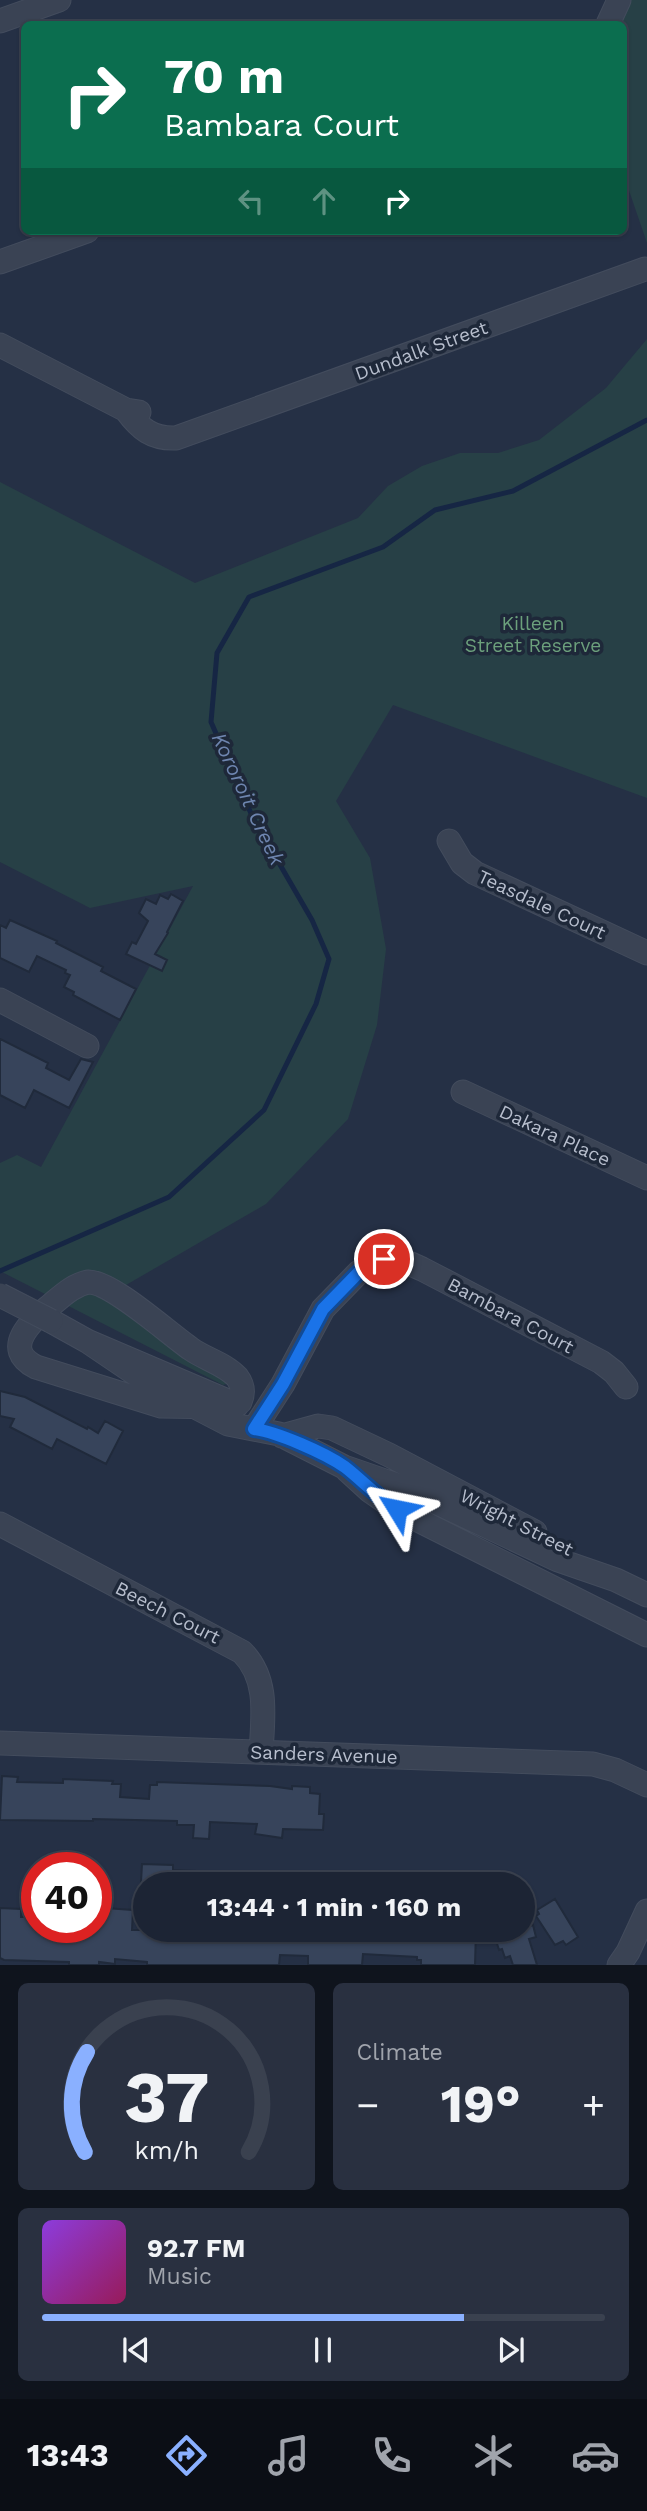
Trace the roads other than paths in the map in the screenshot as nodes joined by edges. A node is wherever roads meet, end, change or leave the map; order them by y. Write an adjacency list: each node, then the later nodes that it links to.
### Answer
1 (59, 0): 3 (street)
2 (619, 0): 4 (street)
3 (0, 21)
4 (609, 21)
5 (76, 235): 6 (street)
6 (0, 262)
7 (645, 269): 8 (street, Dundalk Street)
8 (0, 345)
9 (449, 841): 10 (street, Teasdale Court)
10 (647, 953)
11 (0, 1000): 12 (street)
12 (87, 1046)
13 (463, 1092): 14 (street, Dakara Place)
14 (647, 1178)
15 (0, 1295): 16 (street, Wright Street, bridge)
16 (87, 1340): 19 (street, Wright Street); 20 (street, Wright Street)
17 (283, 1384): 18 (street, Bambara Court); 21 (street, Bambara Court); 22 (street, Bambara Court)
18 (626, 1387)
19 (237, 1404): 20 (street); 20 (street, Wright Street); 21 (street, Wright Street)
20 (196, 1408): 21 (street, Wright Street)
21 (257, 1423): 22 (street, Wright Street)
22 (281, 1435): 23 (street, Wright Street); 25 (street, Wright Street)
23 (344, 1467): 25 (street, Wright Street); 27 (street, Wright Street)
24 (0, 1524): 29 (street, Beech Court)
25 (590, 1572): 26 (street, Wright Street)
26 (647, 1595)
27 (647, 1635)
28 (0, 1744): 29 (street, Sanders Avenue)
29 (261, 1752): 30 (street, Sanders Avenue)
30 (646, 1785)
31 (647, 1911): 32 (street)
32 (619, 1965)

